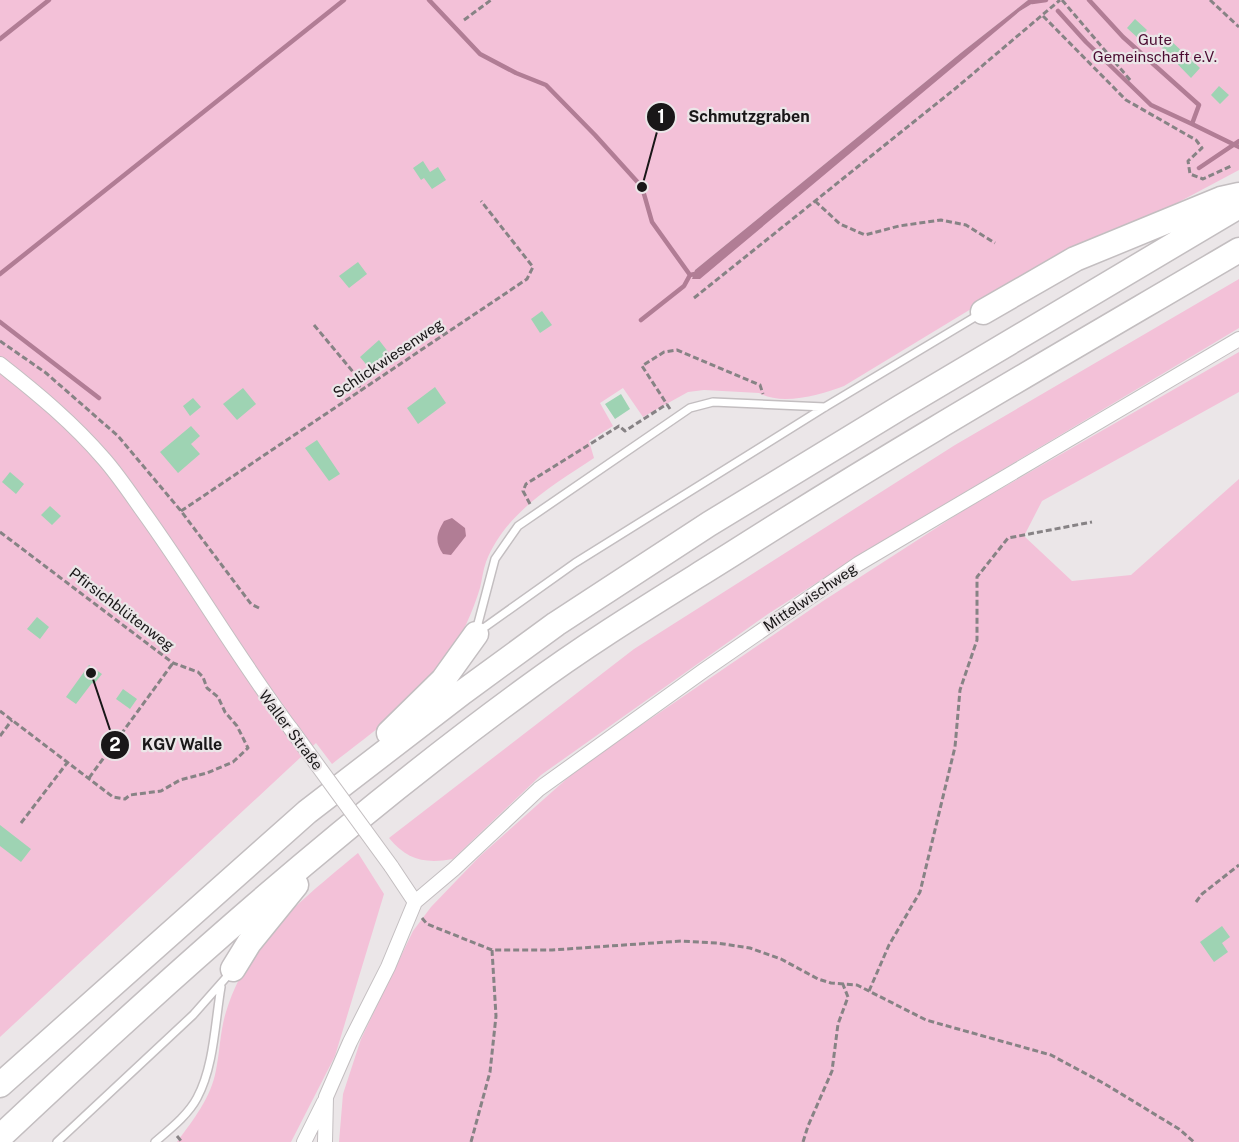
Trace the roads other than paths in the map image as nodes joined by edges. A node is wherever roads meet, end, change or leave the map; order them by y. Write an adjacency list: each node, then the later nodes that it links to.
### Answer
1 (1239, 195): 4 (highway)
2 (1239, 206): 9 (highway)
3 (1239, 250): 10 (highway)
4 (983, 312): 7 (lane)
5 (1239, 339): 11 (street, Mittelwischweg)
6 (0, 364): 11 (street, Waller Straße, bridge)
7 (825, 407): 8 (lane); 8 (lane)
8 (476, 634): 9 (highway)
9 (359, 772): 13 (highway)
10 (326, 844): 12 (highway); 15 (highway)
11 (415, 902): 14 (street)
12 (227, 978): 16 (lane); 17 (lane)
13 (0, 1085)
14 (326, 1097): 18 (street); 19 (street)
15 (0, 1137)
16 (57, 1142)
17 (155, 1142)
18 (304, 1142)
19 (325, 1142)

